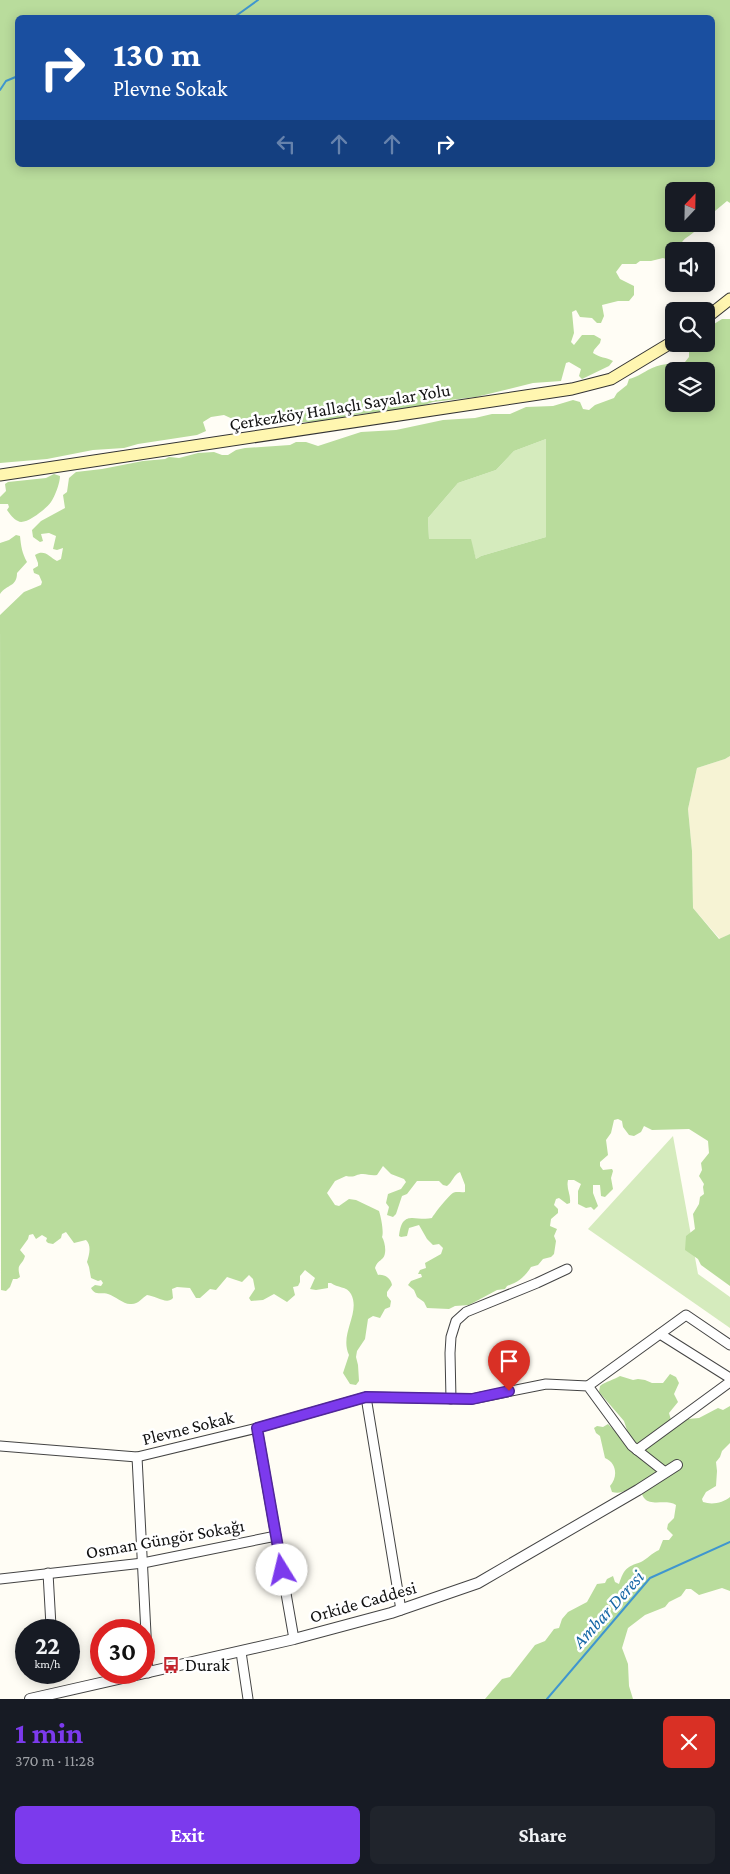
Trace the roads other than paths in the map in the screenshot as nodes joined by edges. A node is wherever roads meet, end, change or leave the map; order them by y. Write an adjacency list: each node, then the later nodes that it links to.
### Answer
1 (730, 299): 2 (main road)
2 (715, 311)
3 (665, 346): 4 (main road, Çerkezköy Hallaçlı Sayalar Yolu)
4 (0, 476)
5 (567, 1269): 12 (street)
6 (660, 1334): 7 (street); 8 (street); 10 (street)
7 (730, 1345)
8 (730, 1378)
9 (730, 1382): 15 (street)
10 (588, 1386): 12 (street, Plevne Sokak); 15 (street)
11 (366, 1397): 12 (street, Plevne Sokak); 13 (street, Plevne Sokak); 23 (street)
12 (451, 1399)
13 (257, 1428): 16 (street, Plevne Sokak); 19 (street)
14 (0, 1446): 16 (street, Plevne Sokak)
15 (637, 1450): 18 (street)
16 (137, 1457): 20 (street)
17 (677, 1465): 18 (street, Orkide Caddesi)
18 (666, 1472): 23 (street, Orkide Caddesi)
19 (276, 1536): 20 (street, Osman Güngör Sokağı); 26 (street)
20 (143, 1563): 21 (street, Osman Güngör Sokağı); 25 (street)
21 (48, 1573): 22 (street, Osman Güngör Sokağı); 24 (street)
22 (0, 1578)
23 (401, 1610): 26 (street, Orkide Caddesi)
24 (51, 1619)
25 (146, 1619)
26 (294, 1639): 27 (street, Orkide Caddesi)
27 (241, 1652): 28 (street, Orkide Caddesi); 31 (street)
28 (155, 1671)
29 (98, 1684): 30 (street, Orkide Caddesi)
30 (30, 1699)
31 (248, 1699)

